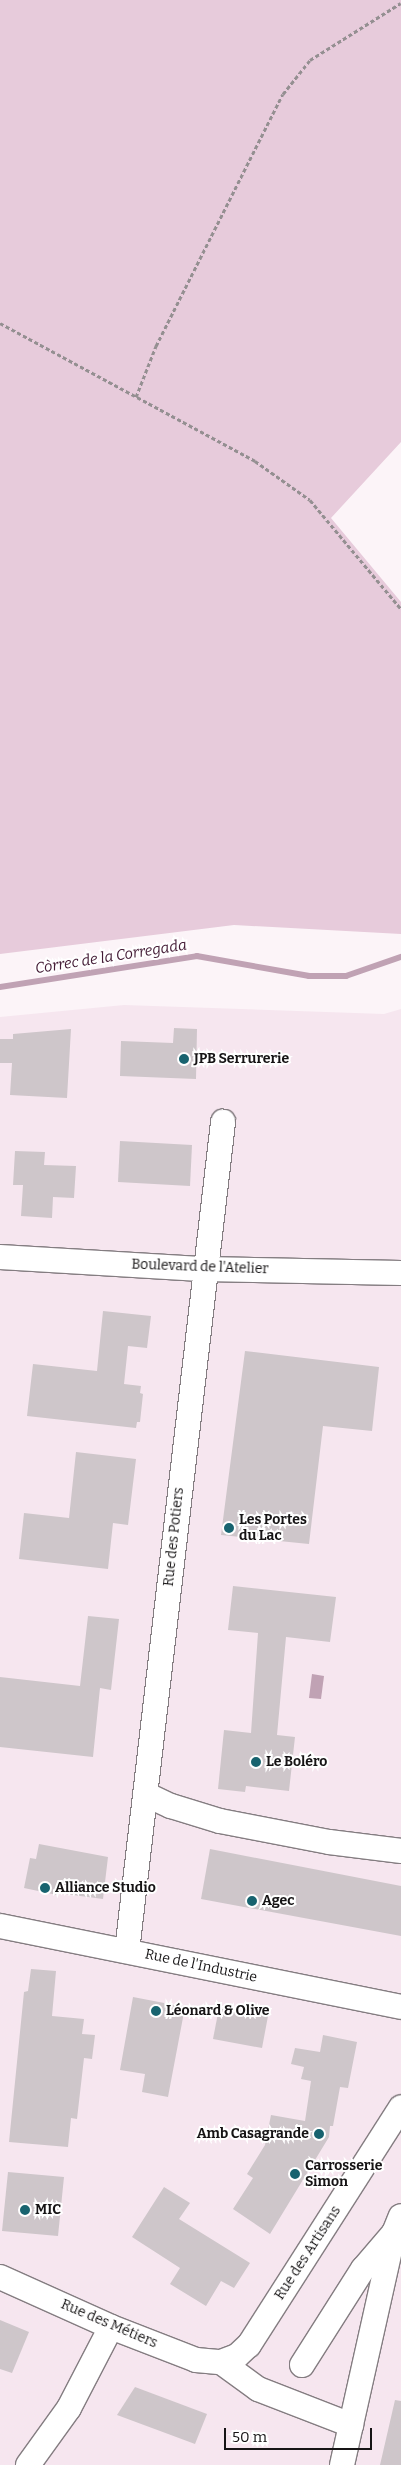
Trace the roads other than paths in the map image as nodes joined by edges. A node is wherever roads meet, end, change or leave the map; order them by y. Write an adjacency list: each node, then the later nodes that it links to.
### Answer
1 (222, 1122): 3 (street, Rue des Potiers)
2 (0, 1256): 3 (street, Boulevard de l'Atelier)
3 (205, 1269): 4 (street, Boulevard de l'Atelier); 5 (street, Rue des Potiers)
4 (401, 1273)
5 (145, 1794): 6 (street); 8 (street, Rue des Potiers)
6 (401, 1851)
7 (0, 1926): 8 (street, Rue de l'Industrie)
8 (127, 1951): 9 (street, Rue de l'Industrie)
9 (401, 2007)
10 (401, 2108): 14 (street, Rue des Artisans)
11 (398, 2225): 15 (street); 16 (street)
12 (0, 2277): 13 (street, Rue des Métiers)
13 (111, 2327): 14 (street, Rue des Métiers); 17 (street)
14 (221, 2362): 16 (street)
15 (302, 2365)
16 (351, 2425): 18 (street)
17 (28, 2465)
18 (342, 2465)

